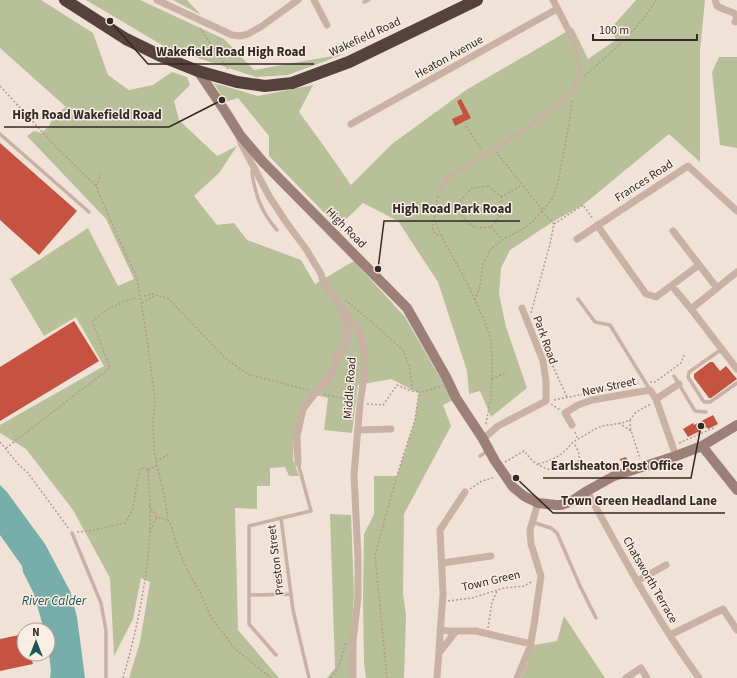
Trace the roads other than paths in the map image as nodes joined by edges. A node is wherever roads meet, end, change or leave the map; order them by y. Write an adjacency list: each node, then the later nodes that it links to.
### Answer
1 (65, 0): 14 (highway, Wakefield Road)
2 (157, 0): 3 (street)
3 (298, 0)
4 (314, 0): 12 (street)
5 (369, 0): 9 (lane)
6 (477, 0): 14 (highway, Wakefield Road)
7 (552, 0): 10 (street)
8 (715, 0): 11 (street)
9 (364, 2)
10 (557, 9): 13 (street); 15 (street, Heaton Avenue)
11 (735, 22)
12 (327, 25)
13 (571, 35): 19 (lane)
14 (198, 71): 17 (street, High Road)
15 (351, 124)
16 (0, 134): 21 (lane)
17 (240, 135): 18 (street, Middle Road); 46 (street, High Road)
18 (255, 168): 23 (lane); 28 (street, Middle Road)
19 (439, 191)
20 (737, 211): 22 (street, Frances Road)
21 (89, 212)
22 (597, 226): 25 (street, Frances Road); 29 (street)
23 (277, 230)
24 (673, 231): 26 (street)
25 (577, 239)
26 (699, 264): 29 (street); 30 (street)
27 (737, 272): 30 (street)
28 (324, 284): 45 (street, Middle Road); 51 (street)
29 (672, 286): 33 (street)
30 (717, 288): 33 (street)
31 (578, 299): 39 (lane)
32 (522, 308): 46 (street, Park Road)
33 (691, 309): 34 (street)
34 (722, 349): 35 (street); 37 (lane)
35 (737, 369)
36 (674, 376): 38 (lane)
37 (737, 383)
38 (679, 384): 40 (street); 41 (lane)
39 (650, 390): 40 (street, New Street); 42 (street, New Street)
40 (656, 400): 50 (street, New Street)
41 (706, 412)
42 (572, 425)
43 (737, 426): 47 (street)
44 (391, 429): 45 (street)
45 (358, 430): 75 (street, Middle Road)
46 (486, 436): 48 (street, High Road)
47 (702, 446): 50 (street); 53 (street)
48 (489, 451): 49 (lane); 55 (street, High Road)
49 (480, 456)
50 (676, 456): 52 (street)
51 (298, 462): 56 (lane, Preston Street)
52 (587, 490): 55 (street); 62 (street, Chatsworth Terrace)
53 (737, 490)
54 (465, 492): 60 (street, Town Green)
55 (538, 503): 57 (street)
56 (281, 518): 63 (lane, Preston Street); 64 (lane)
57 (532, 522): 65 (lane); 70 (street)
58 (72, 533): 73 (lane)
59 (491, 556): 60 (street, Town Green)
60 (442, 563): 66 (street, Town Green)
61 (666, 565): 62 (street)
62 (637, 581): 69 (street, Chatsworth Terrace)
63 (290, 594): 64 (lane); 74 (lane, Preston Street)
64 (249, 595): 72 (lane)
65 (596, 618)
66 (440, 629): 68 (street); 71 (street, Town Green)
67 (737, 630): 69 (street)
68 (456, 631): 70 (street); 71 (street)
69 (670, 635): 80 (street, Chatsworth Terrace)
70 (531, 644): 77 (street)
71 (439, 653): 76 (street, Town Green)
72 (276, 656)
73 (106, 678)
74 (309, 678)
75 (354, 678)
76 (437, 678)
77 (518, 678)
78 (626, 678): 79 (street)
79 (647, 678)
80 (698, 678)

